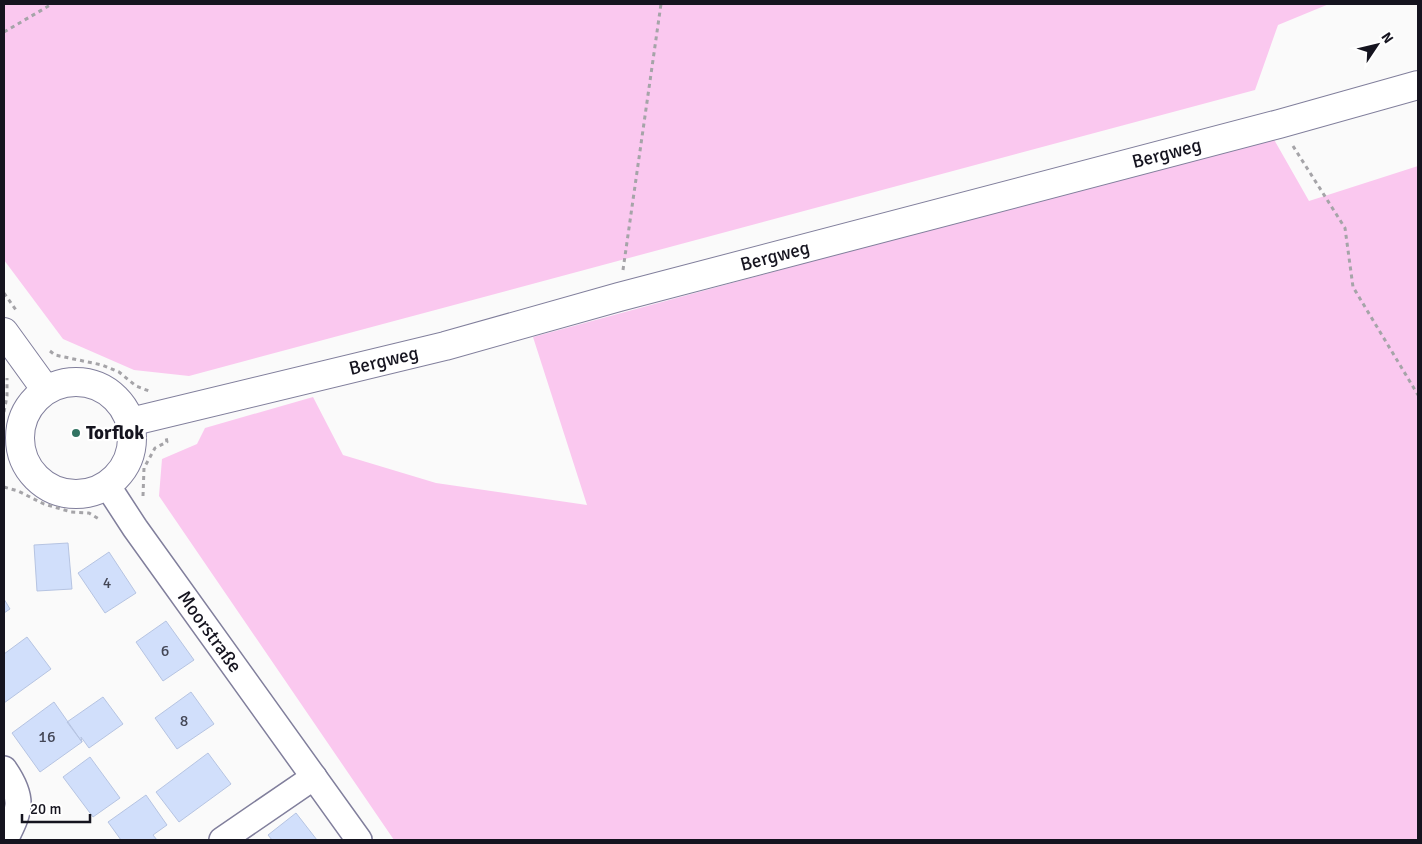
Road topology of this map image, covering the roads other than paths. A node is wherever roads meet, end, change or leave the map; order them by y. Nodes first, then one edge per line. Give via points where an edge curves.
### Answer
1 (1418, 84) edge
2 (4, 332) edge
3 (46, 390) junction
4 (130, 422) junction
5 (13, 457) edge
6 (107, 485) junction
7 (4, 769) edge
8 (314, 777) junction
9 (5, 840) edge
10 (222, 840) edge
11 (359, 840) edge

1 - 4 main road, Bergweg via 445,346
2 - 3 main road
3 - 4 main road via 65,383 93,384 106,390 121,405
3 - 5 main road via 25,414
4 - 6 main road via 132,434 128,460
5 - 6 main road via 50,488 64,493 92,492
6 - 8 street, Moorstraße
7 - 9 street via 19,801 16,819
8 - 10 street
8 - 11 street, Moorstraße

